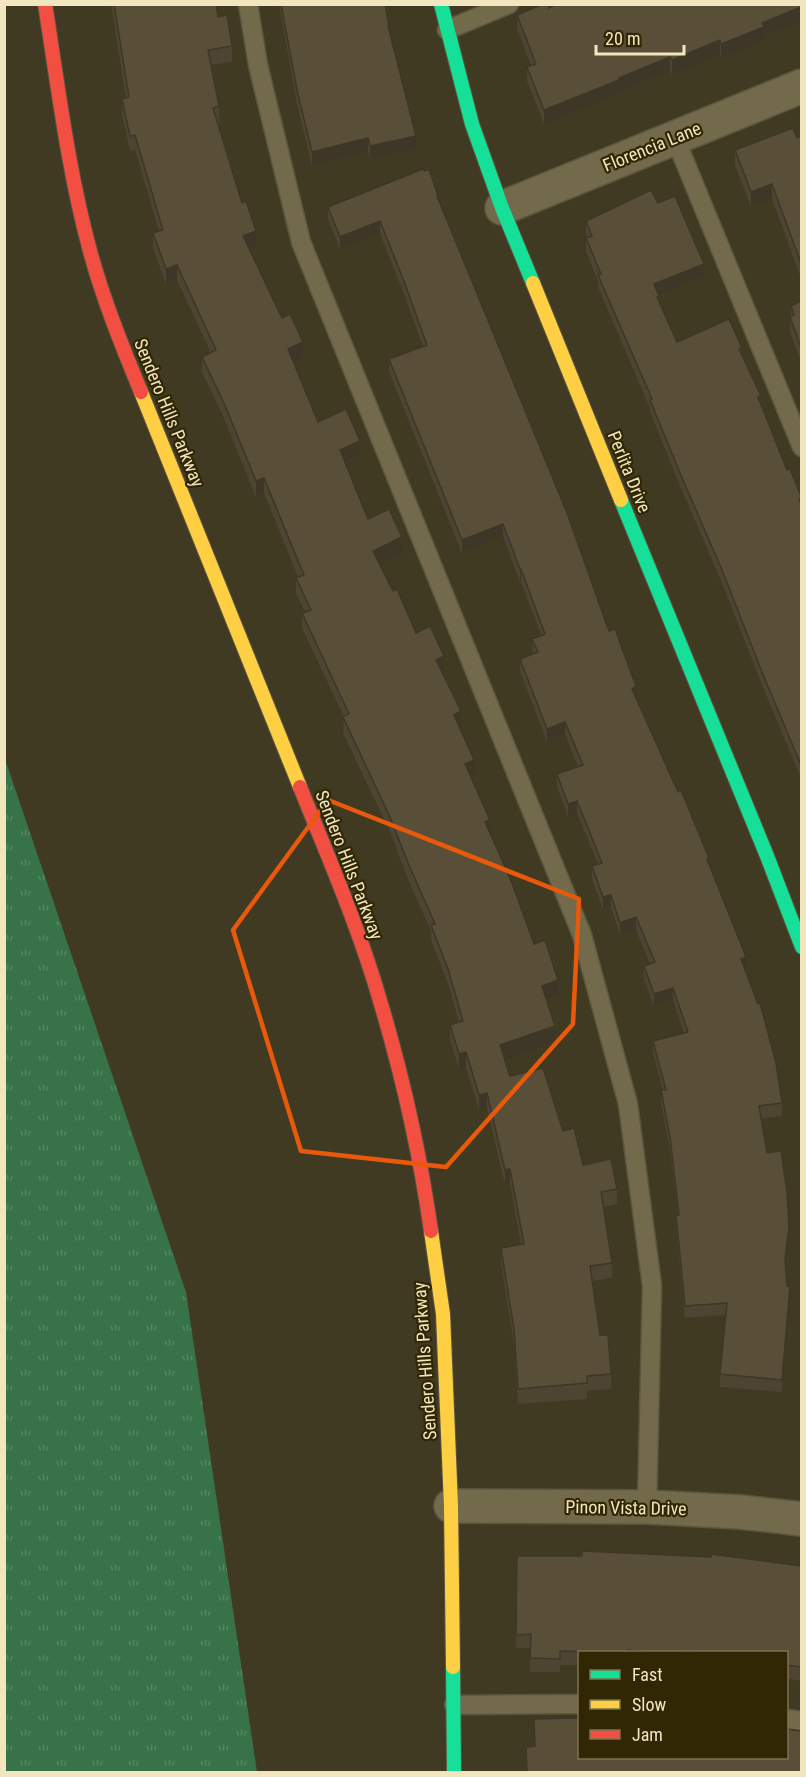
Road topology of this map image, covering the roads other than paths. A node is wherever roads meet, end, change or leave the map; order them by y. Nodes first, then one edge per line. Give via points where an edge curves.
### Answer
1 (45, 4) edge
2 (248, 4) edge
3 (441, 4) edge
4 (509, 4) edge
5 (447, 30) junction
6 (801, 86) edge
7 (675, 138) junction
8 (502, 208) junction
9 (801, 447) edge
10 (801, 947) edge
11 (451, 1506) junction
12 (647, 1507) junction
13 (801, 1519) edge
14 (578, 1704) edge
15 (454, 1705) junction
16 (454, 1773) edge

1 - 11 street, Sendero Hills Parkway via 71,164 90,251 111,314 346,901 384,1014 408,1106 443,1314
2 - 12 lane via 258,65 301,242 582,935 628,1104 652,1286
3 - 5 street, Perlita Drive
4 - 5 lane
5 - 8 street, Perlita Drive via 472,124
6 - 7 street, Florencia Lane
7 - 8 street, Florencia Lane
7 - 9 lane
8 - 10 street, Perlita Drive
11 - 12 street, Pinon Vista Drive
11 - 15 street, Sendero Hills Parkway
12 - 13 street, Pinon Vista Drive
14 - 15 lane
15 - 16 street, Sendero Hills Parkway

